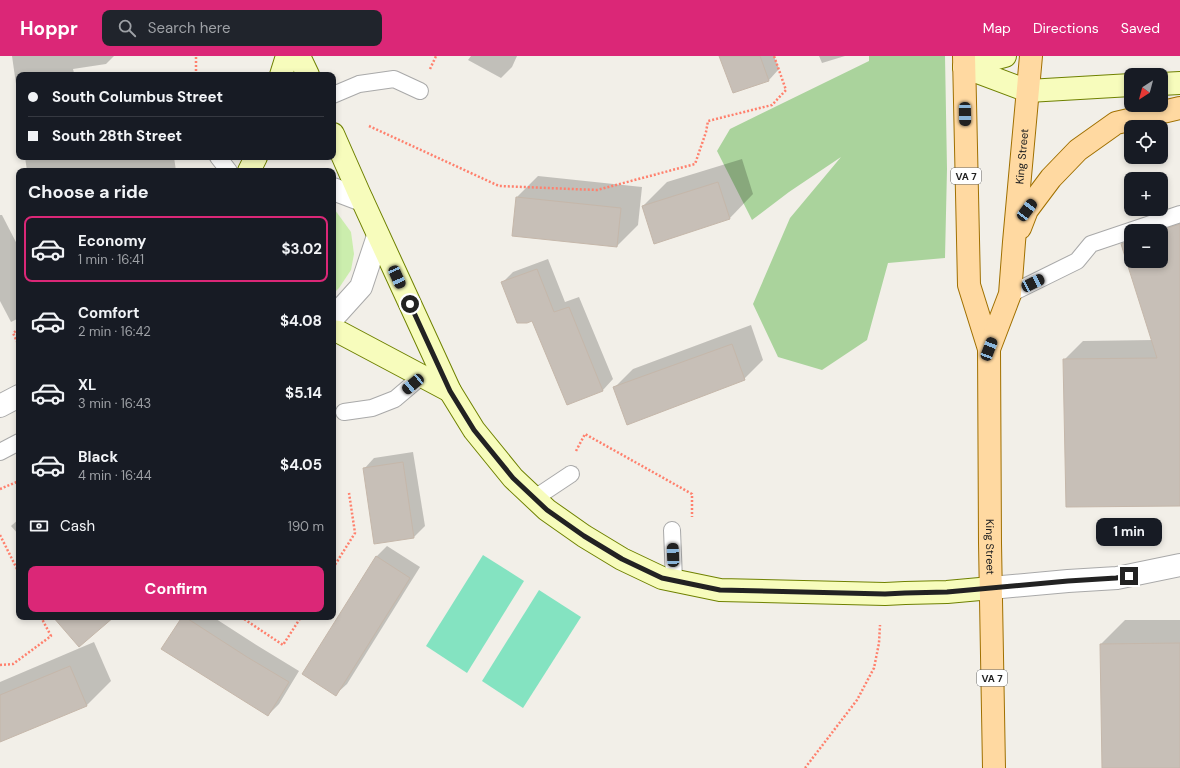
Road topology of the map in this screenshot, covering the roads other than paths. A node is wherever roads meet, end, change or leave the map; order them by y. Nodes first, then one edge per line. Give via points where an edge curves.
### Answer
1 (287, 56) edge
2 (299, 56) edge
3 (1005, 56) edge
4 (1031, 56) edge
5 (964, 62) edge
6 (282, 72) edge
7 (307, 72) edge
8 (1180, 82) edge
9 (1168, 83) edge
10 (1124, 85) edge
11 (420, 91) dead end
12 (1028, 91) junction
13 (336, 94) edge
14 (1180, 108) edge
15 (336, 141) edge
16 (220, 160) edge
17 (227, 168) edge
18 (336, 190) edge
19 (362, 200) junction
20 (1180, 214) edge
21 (378, 236) junction
22 (1014, 242) junction
23 (1010, 294) junction
24 (336, 315) edge
25 (336, 332) edge
26 (989, 349) junction
27 (422, 376) junction
28 (450, 391) junction
29 (16, 398) edge
30 (0, 406) edge
31 (344, 412) dead end
32 (16, 444) edge
33 (0, 452) edge
34 (572, 474) dead end
35 (534, 498) junction
36 (672, 530) dead end
37 (1180, 565) edge
38 (674, 580) junction
39 (990, 588) junction
40 (994, 768) edge

1 - 6 street
2 - 7 street
3 - 5 street
4 - 12 main road, King Street / VA 7
5 - 12 street
5 - 26 main road, King Street / VA 7 via 969,285
8 - 9 street
10 - 12 street
11 - 13 lane via 394,79 358,84
12 - 22 main road, King Street / VA 7
14 - 22 main road via 1116,123 1078,150 1051,178 1027,210
15 - 19 street
16 - 17 lane
18 - 19 street
19 - 21 street
20 - 23 lane via 1091,244 1077,261
21 - 24 street via 361,287
21 - 28 street
22 - 23 main road, King Street / VA 7
23 - 26 main road, King Street / VA 7
25 - 27 street
26 - 39 main road, King Street / VA 7
27 - 28 street
27 - 31 lane via 395,399 372,408
28 - 35 street via 474,430 513,478
29 - 30 street
32 - 33 lane
34 - 35 lane
35 - 38 street via 584,536 622,559 662,578
36 - 38 lane
37 - 39 street via 1116,578
38 - 39 street via 720,590 772,592 885,594
39 - 40 main road, King Street / VA 7

